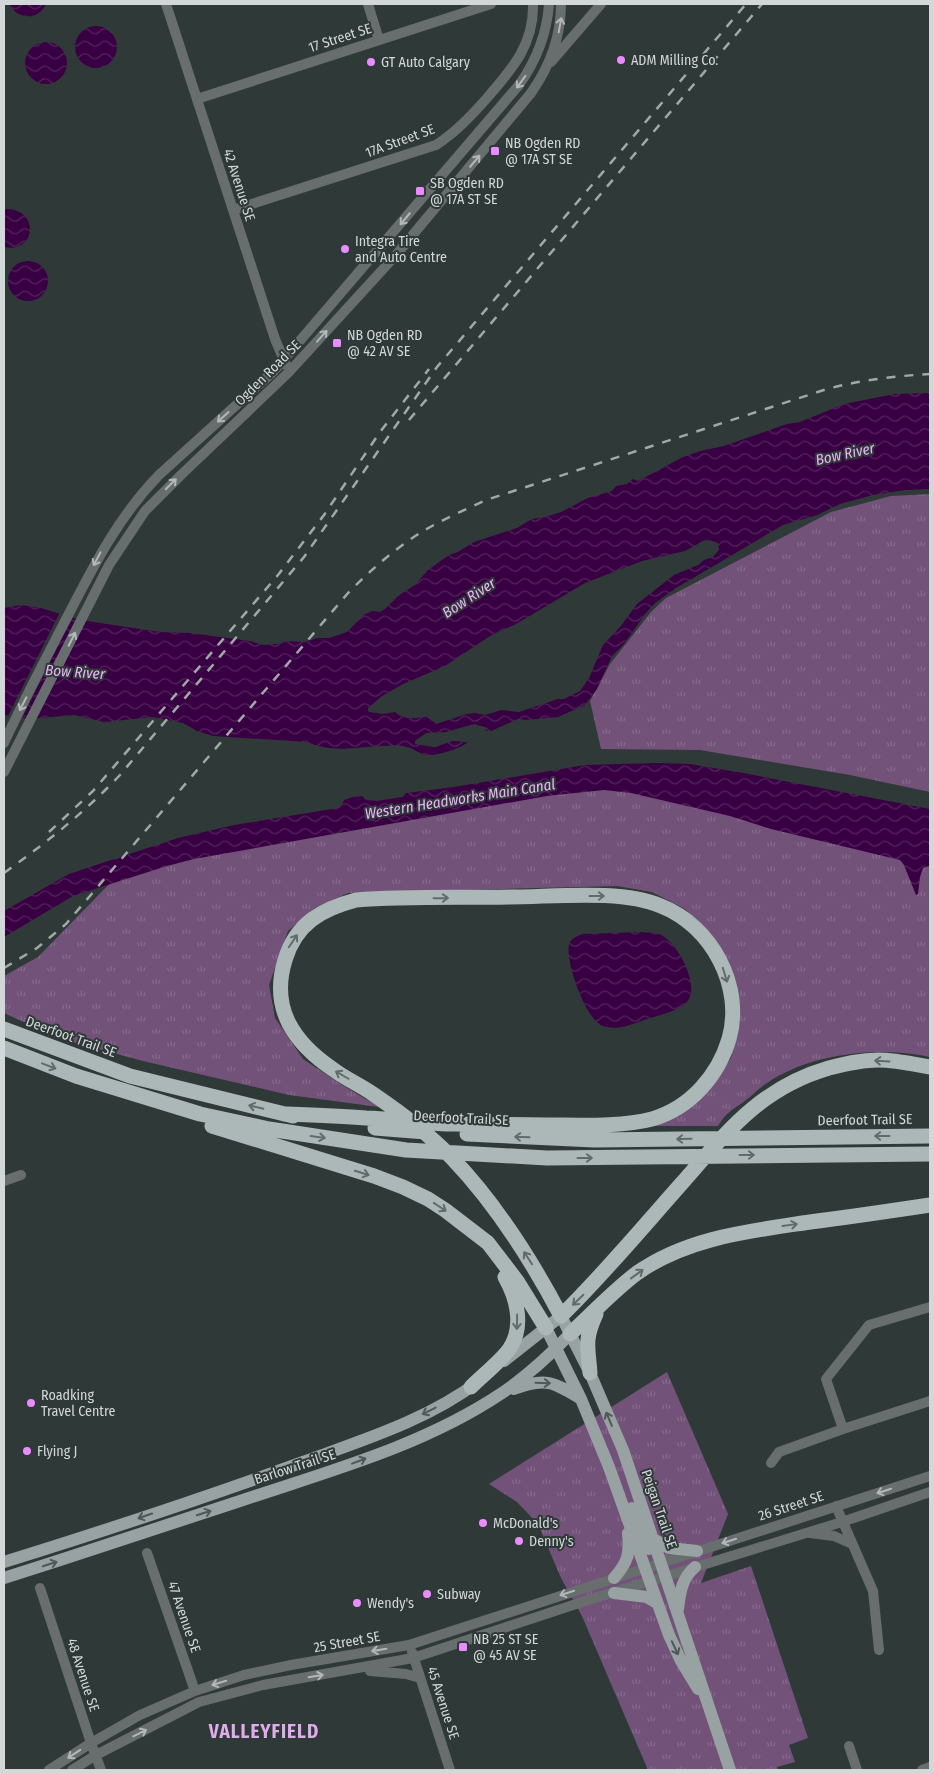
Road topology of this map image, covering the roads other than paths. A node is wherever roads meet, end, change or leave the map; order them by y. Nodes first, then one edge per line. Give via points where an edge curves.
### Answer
1 (166, 4) edge
2 (368, 4) edge
3 (491, 4) edge
4 (533, 4) edge
5 (549, 4) edge
6 (561, 4) edge
7 (601, 4) edge
8 (380, 40) junction
9 (549, 64) junction
10 (197, 99) junction
11 (233, 210) junction
12 (284, 360) junction
13 (290, 372) junction
14 (4, 743) edge
15 (4, 772) edge
16 (4, 1029) edge
17 (4, 1048) edge
18 (930, 1068) edge
19 (151, 1100) junction
20 (284, 1114) junction
21 (930, 1136) edge
22 (930, 1154) edge
23 (21, 1175) dead end
24 (4, 1181) edge
25 (930, 1205) edge
26 (473, 1233) junction
27 (600, 1306) junction
28 (930, 1307) edge
29 (561, 1316) junction
30 (546, 1328) junction
31 (570, 1334) junction
32 (557, 1348) junction
33 (590, 1373) junction
34 (471, 1387) junction
35 (502, 1393) junction
36 (582, 1399) junction
37 (930, 1401) edge
38 (843, 1429) junction
39 (771, 1463) dead end
40 (609, 1466) junction
41 (930, 1476) edge
42 (930, 1492) edge
43 (836, 1506) junction
44 (627, 1518) junction
45 (842, 1522) junction
46 (806, 1533) junction
47 (653, 1538) junction
48 (852, 1544) junction
49 (696, 1551) junction
50 (147, 1553) dead end
51 (4, 1562) edge
52 (696, 1566) junction
53 (655, 1571) junction
54 (4, 1578) edge
55 (614, 1578) junction
56 (40, 1588) dead end
57 (614, 1592) junction
58 (656, 1603) junction
59 (677, 1612) junction
60 (409, 1645) junction
61 (879, 1650) dead end
62 (413, 1658) junction
63 (360, 1669) junction
64 (269, 1670) junction
65 (420, 1678) junction
66 (272, 1683) junction
67 (194, 1691) junction
68 (713, 1718) junction
69 (91, 1743) junction
70 (849, 1746) dead end
71 (96, 1755) junction
72 (930, 1767) edge
73 (49, 1770) edge
74 (72, 1770) edge
75 (101, 1770) edge
76 (450, 1770) edge
77 (730, 1770) edge
78 (857, 1770) edge
79 (922, 1770) edge

1 - 10 street, 42 Avenue SE
2 - 8 street
3 - 8 street, 17 Street SE
4 - 11 street, 17A Street SE via 525,46 515,65 467,120 436,145
5 -> 12 street, Ogden Road SE via 546,28 538,51 520,85
9 -> 6 street, Ogden Road SE via 558,36
7 - 9 street
8 - 10 street, 17 Street SE
13 -> 9 street, Ogden Road SE via 396,255 531,93
10 - 11 street, 42 Avenue SE
11 - 12 street, 42 Avenue SE
12 - 13 street, 42 Avenue SE
12 -> 14 street, Ogden Road SE via 160,474 122,518 98,556
15 -> 13 street, Ogden Road SE via 109,564 138,520 181,474
20 -> 16 highway, Deerfoot Trail SE via 130,1076
17 -> 19 highway
18 -> 29 highway via 878,1060 841,1065 801,1078 751,1108
19 -> 22 highway via 269,1129 406,1150 547,1158
19 -> 26 highway via 187,1118 402,1187 444,1209
21 -> 20 highway, Deerfoot Trail SE via 595,1140 409,1132
29 -> 20 highway via 503,1221 453,1159 434,1140 384,1101 316,1058 292,1032 280,1000 279,984 289,948 305,926 323,911 367,899 617,896 656,904 676,914 705,938 722,965 732,1015 731,1028 716,1071 694,1096 673,1110 652,1119 592,1124 455,1124 366,1118
23 - 24 street
27 -> 25 highway via 638,1273 702,1242 764,1229
26 - 30 highway via 501,1259
26 -> 34 highway via 510,1287 518,1319 517,1333 510,1349
27 - 31 highway
27 - 33 highway via 588,1331
28 - 38 street via 869,1325 826,1379
29 - 30 main road, Barlow Trail SE
29 - 31 main road, Peigan Trail SE
30 - 32 main road, Peigan Trail SE
30 - 34 main road, Barlow Trail SE
31 - 32 main road, Barlow Trail SE
31 - 33 main road, Peigan Trail SE
32 - 35 main road, Barlow Trail SE
32 - 36 main road, Peigan Trail SE
47 -> 33 main road, Peigan Trail SE via 623,1450
34 -> 51 main road, Barlow Trail SE via 385,1432
35 -> 36 main road via 529,1383 549,1382
54 -> 35 main road, Barlow Trail SE via 356,1462 448,1423
36 - 40 main road, Peigan Trail SE
37 - 38 street
38 - 39 street via 778,1452
40 - 44 main road, Peigan Trail SE
40 - 53 main road via 618,1477
41 -> 43 street, 26 Street SE
42 - 45 street
43 - 45 street
43 -> 49 street, 26 Street SE
44 - 53 main road, Peigan Trail SE
44 - 55 main road via 629,1552 627,1561
45 - 46 street
45 - 48 street
46 - 48 street via 834,1536
46 - 52 street
47 - 49 main road via 670,1548
47 - 53 main road, Peigan Trail SE
48 - 61 street via 873,1591
49 - 53 street, 26 Street SE
50 - 67 street, 47 Avenue SE
52 - 53 street
52 - 59 main road via 683,1581
53 - 55 street, 25 Street SE
53 - 57 street, 25 Street SE
53 - 58 main road, Peigan Trail SE
53 - 59 main road, Peigan Trail SE
55 -> 60 street, 25 Street SE
56 - 69 street, 48 Avenue SE
57 - 58 main road via 646,1597
57 - 62 street, 25 Street SE
58 -> 68 main road, Peigan Trail SE via 681,1661
59 - 68 main road, Peigan Trail SE
60 - 62 street, 45 Avenue SE
60 -> 64 street, 25 Street SE
62 - 63 street, 25 Street SE
62 - 65 street, 45 Avenue SE
63 - 65 street
66 -> 63 street, 25 Street SE
64 - 66 street
64 -> 67 street, 25 Street SE
65 - 76 street, 45 Avenue SE
71 -> 66 street, 25 Street SE via 199,1702
67 - 69 street, 25 Street SE via 140,1715
68 - 77 main road, Peigan Trail SE
69 - 71 street, 48 Avenue SE
69 -> 73 street, 25 Street SE
70 - 78 street
71 - 74 street, 25 Street SE
71 - 75 street, 48 Avenue SE
72 - 79 street

